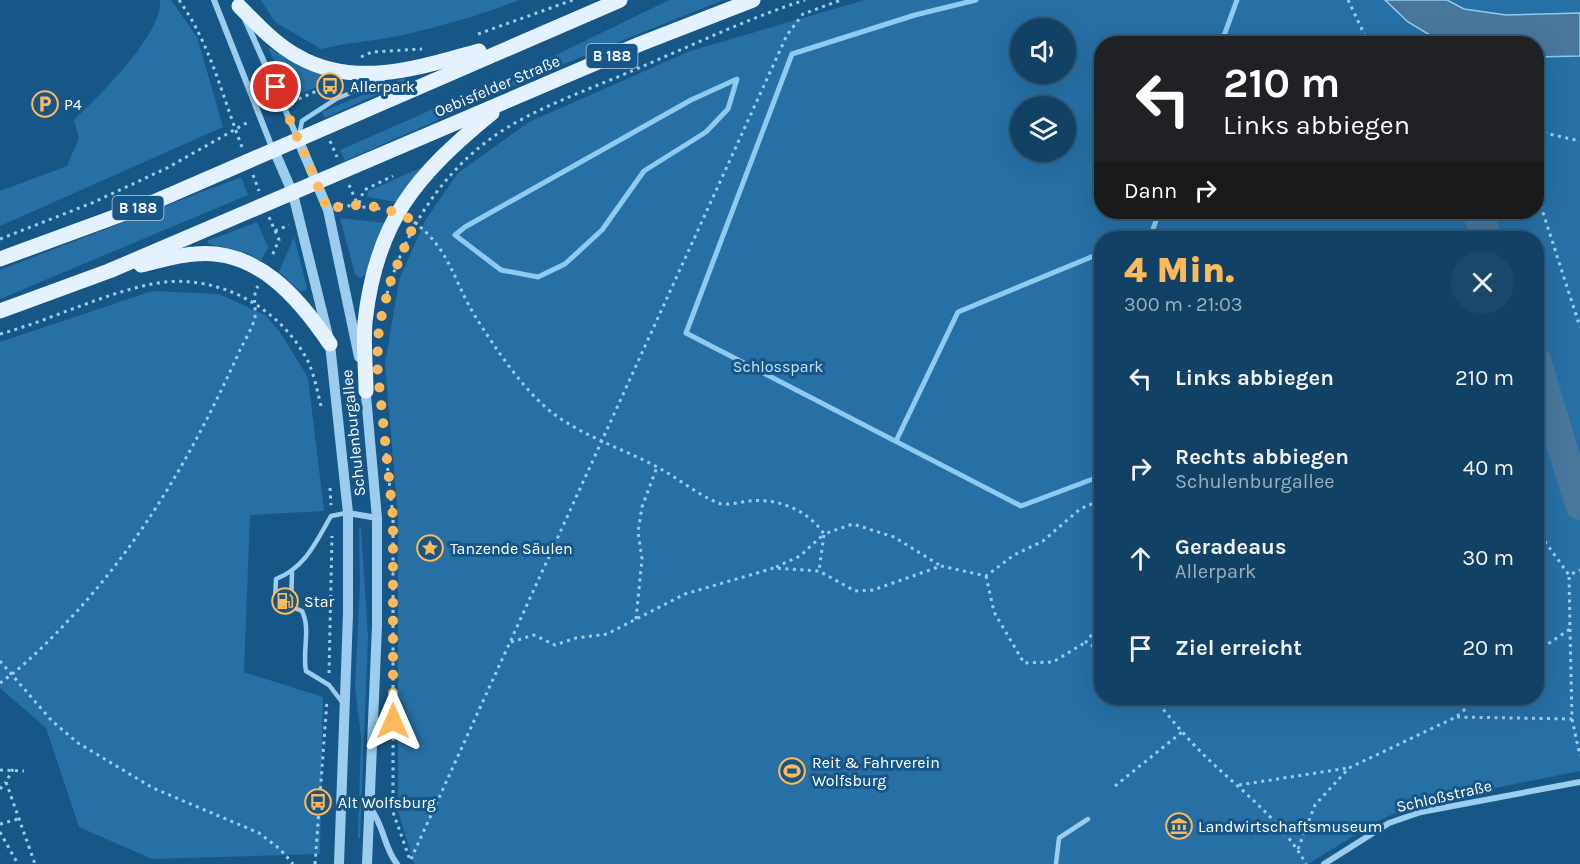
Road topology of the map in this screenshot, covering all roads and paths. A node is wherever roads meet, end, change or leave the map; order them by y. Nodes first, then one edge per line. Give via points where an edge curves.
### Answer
1 (179, 0) edge
2 (214, 0) edge
3 (573, 0) edge
4 (620, 0) edge
5 (753, 0) edge
6 (805, 0) edge
7 (841, 0) edge
8 (1348, 0) edge
9 (238, 3) edge
10 (476, 35) dead end
11 (533, 35) junction
12 (1365, 36) edge
13 (423, 49) dead end
14 (346, 72) junction
15 (401, 72) junction
16 (309, 94) junction
17 (506, 102) junction
18 (284, 106) junction
19 (317, 110) junction
20 (262, 115) junction
21 (325, 128) junction
22 (235, 129) junction
23 (1544, 132) edge
24 (298, 139) junction
25 (1580, 141) edge
26 (274, 150) junction
27 (344, 172) junction
28 (393, 176) dead end
29 (318, 183) junction
30 (293, 194) junction
31 (358, 205) junction
32 (328, 210) junction
33 (396, 212) junction
34 (1544, 216) edge
35 (299, 221) junction
36 (415, 222) junction
37 (275, 231) dead end
38 (0, 239) edge
39 (0, 259) edge
40 (108, 271) junction
41 (255, 303) junction
42 (385, 303) dead end
43 (0, 310) edge
44 (1580, 327) edge
45 (0, 334) edge
46 (330, 344) junction
47 (366, 392) junction
48 (324, 415) dead end
49 (602, 443) junction
50 (386, 446) dead end
51 (657, 467) junction
52 (330, 485) dead end
53 (1094, 503) edge
54 (348, 513) junction
55 (332, 516) junction
56 (377, 518) junction
57 (824, 534) junction
58 (1544, 540) edge
59 (941, 566) junction
60 (774, 568) junction
61 (1580, 570) edge
62 (819, 571) junction
63 (292, 573) junction
64 (1569, 575) junction
65 (986, 576) junction
66 (291, 605) junction
67 (636, 619) junction
68 (1570, 629) junction
69 (1094, 632) edge
70 (511, 642) junction
71 (1086, 642) junction
72 (1094, 647) edge
73 (1544, 647) edge
74 (0, 661) edge
75 (13, 674) junction
76 (0, 683) edge
77 (329, 685) junction
78 (344, 704) junction
79 (1160, 705) edge
80 (1470, 705) edge
81 (1456, 717) junction
82 (1572, 718) junction
83 (1182, 732) junction
84 (1580, 756) edge
85 (1349, 768) junction
86 (13, 769) junction
87 (0, 770) edge
88 (24, 771) dead end
89 (6, 782) junction
90 (1580, 782) edge
91 (1237, 785) junction
92 (1115, 786) dead end
93 (0, 789) edge
94 (370, 807) junction
95 (20, 818) junction
96 (1088, 819) dead end
97 (0, 824) edge
98 (0, 832) edge
99 (1298, 849) junction
100 (410, 862) edge
101 (18, 864) edge
102 (36, 864) edge
103 (292, 864) edge
104 (315, 864) edge
105 (339, 864) edge
106 (367, 864) edge
107 (397, 864) edge
108 (1056, 864) edge
109 (1306, 864) edge
110 (1324, 864) edge

1 - 22 path via 212,58
2 - 20 street
3 - 10 path
4 - 11 main road, Oebisfelder Straße / B 188
5 - 17 main road, Oebisfelder Straße / B 188
6 - 36 path via 677,52 505,130 467,158
7 - 49 path via 803,14 786,35
8 - 12 path
9 - 14 main road via 269,36 297,56
9 - 18 street
11 - 15 main road
11 - 21 main road, Oebisfelder Straße / B 188
13 - 14 path via 366,53
14 - 15 main road
14 - 16 path via 330,86
15 - 19 lane
16 - 18 path
16 - 19 path
17 - 27 main road, Oebisfelder Straße / B 188
17 - 33 main road via 424,173
18 - 24 street
19 - 24 lane via 302,121
20 - 22 path
20 - 26 street
21 - 24 main road, Oebisfelder Straße / B 188
21 - 27 path
22 - 38 path via 167,168
23 - 25 path
24 - 26 main road, B 188
24 - 29 street, Schulenburgallee
26 - 30 street, Schulenburgallee
26 - 39 main road, B 188 via 147,204
27 - 29 main road, B 188
27 - 31 path
28 - 31 path via 364,190
29 - 30 main road, B 188
29 - 32 street, Schulenburgallee
30 - 35 street, Schulenburgallee
30 - 40 main road, B 188
31 - 32 path
31 - 33 path
32 - 47 street, Schulenburgallee
33 - 36 path
33 - 47 main road via 378,256 369,293 365,324
34 - 44 path
35 - 37 path
35 - 46 street, Schulenburgallee
36 - 42 path
36 - 49 path via 439,244 474,315 523,383 556,416
40 - 43 main road, B 188
40 - 46 main road via 195,254 225,254 282,283
41 - 45 path via 235,292 174,281 113,294
41 - 48 path via 284,327 304,354
41 - 75 path via 255,318 228,378 151,519 100,588
46 - 54 street, Schulenburgallee
47 - 56 street, Schulenburgallee
49 - 51 path
49 - 70 path
50 - 100 path via 393,517 393,812
51 - 57 path via 720,504 754,500 793,507 817,523
51 - 67 path via 642,507 638,532 642,559
52 - 55 path
53 - 65 path
54 - 55 lane
54 - 56 street, Schulenburgallee
54 - 78 street, Schulenburgallee
55 - 63 lane via 307,559
55 - 77 path
56 - 94 street, Schulenburgallee
57 - 59 path via 853,524 894,537
57 - 60 path via 800,556
57 - 62 path
58 - 64 path
59 - 62 path via 873,590 855,591
59 - 65 path
60 - 62 path
60 - 67 path via 685,594
61 - 64 path
63 - 66 lane
63 - 66 lane via 276,579 275,600
64 - 68 path
65 - 71 path via 994,612 1024,663 1053,662
66 - 77 lane via 302,611 306,621 306,671
67 - 70 path via 607,634 555,645 534,635
68 - 73 path
68 - 82 path
69 - 71 path
70 - 100 path
71 - 72 path
74 - 75 path
75 - 76 path
75 - 103 path via 52,722 78,743 153,788 259,833
77 - 78 lane
77 - 104 path
78 - 105 street, Schulenburgallee
79 - 83 path
80 - 81 path
81 - 82 path
81 - 85 path
82 - 84 path
83 - 91 path
83 - 92 path
85 - 91 path
85 - 99 path via 1316,805
86 - 87 path
86 - 88 path
86 - 89 path
89 - 93 path
89 - 95 path
90 - 110 street, Schloßstraße via 1421,812 1389,823
91 - 99 path
94 - 106 street, Schulenburgallee
94 - 107 street via 380,821 390,856
95 - 97 path
95 - 102 path
96 - 108 lane via 1059,838
98 - 101 path
99 - 109 path

